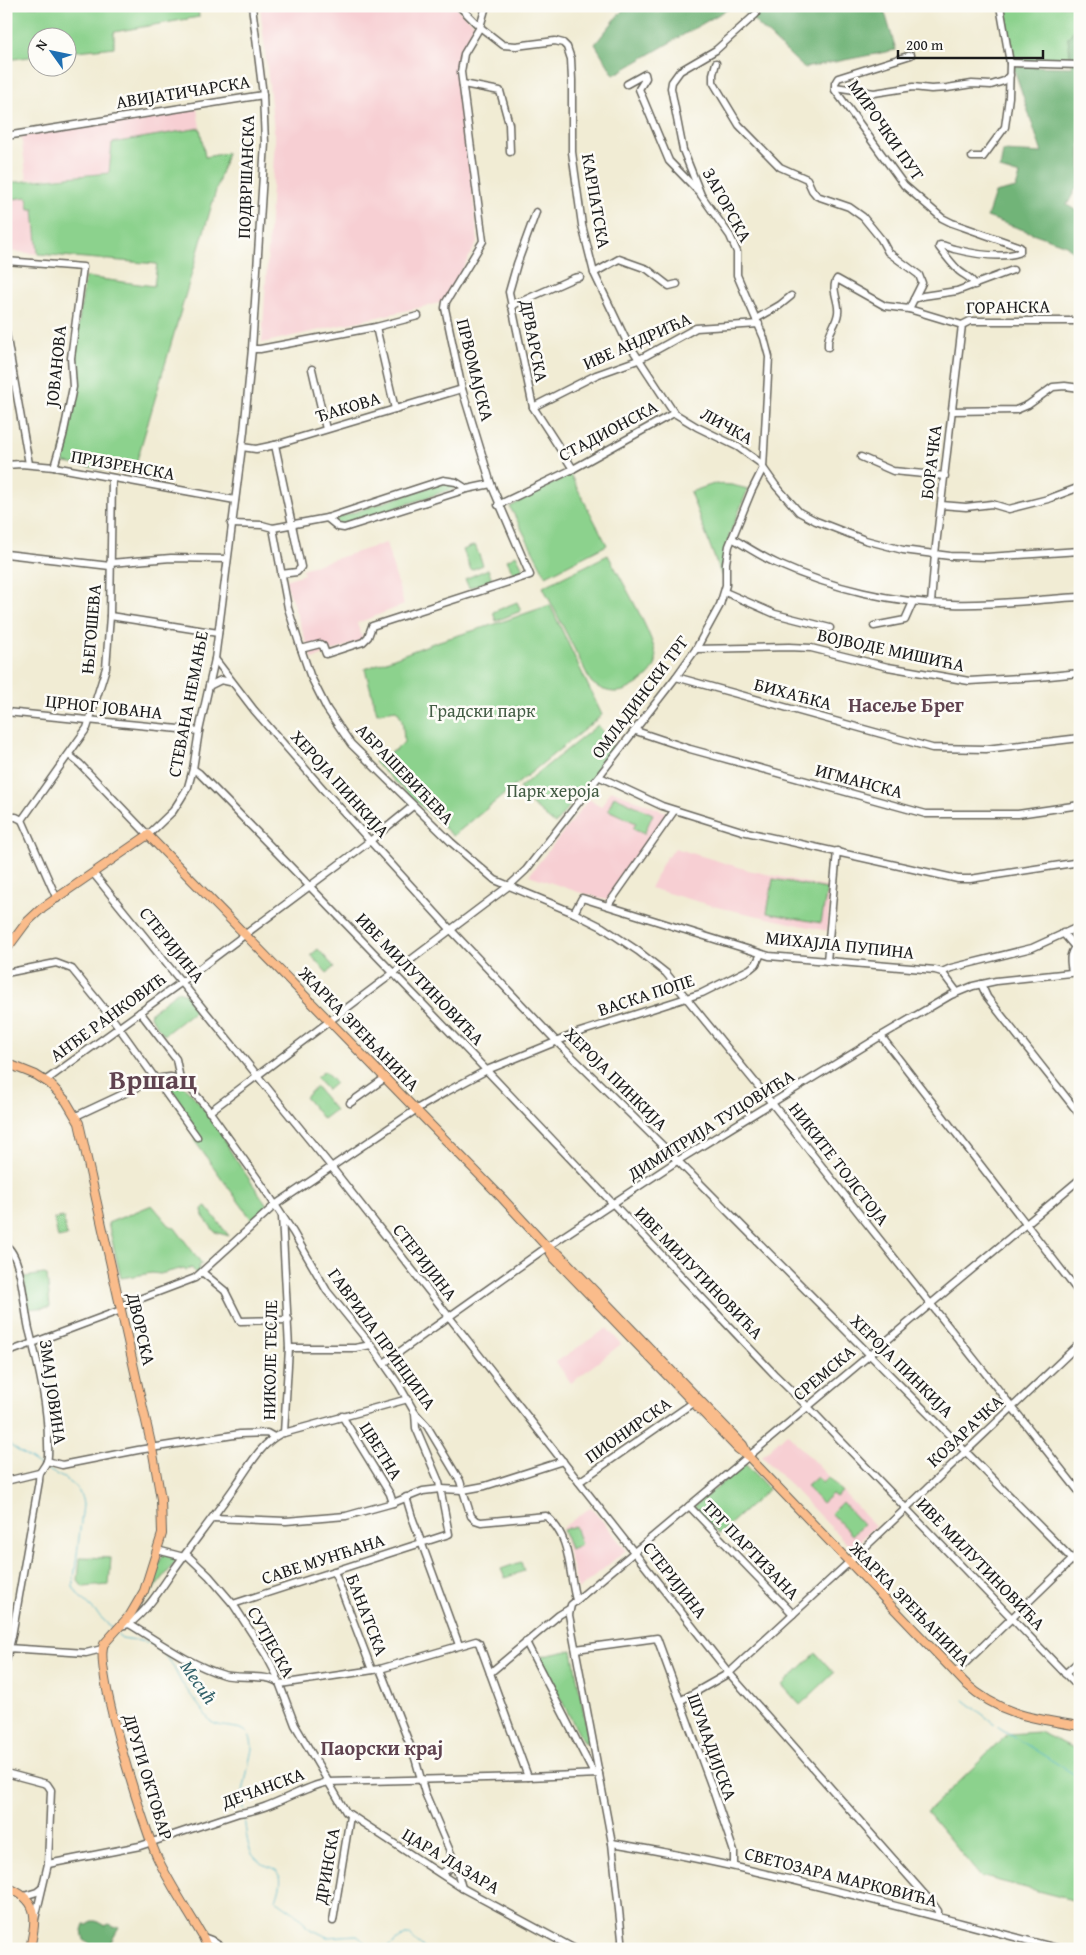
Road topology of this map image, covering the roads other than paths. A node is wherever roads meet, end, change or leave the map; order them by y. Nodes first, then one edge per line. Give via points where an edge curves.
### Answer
1 (252, 6) edge
2 (459, 6) edge
3 (486, 6) edge
4 (1000, 6) edge
5 (756, 14) dead end
6 (480, 27) junction
7 (911, 55) dead end
8 (716, 62) dead end
9 (1010, 63) junction
10 (1080, 65) edge
11 (1010, 75) junction
12 (463, 84) junction
13 (627, 84) dead end
14 (834, 87) junction
15 (263, 95) junction
16 (6, 136) edge
17 (510, 152) dead end
18 (972, 157) dead end
19 (701, 195) junction
20 (536, 212) dead end
21 (6, 261) edge
22 (1013, 270) dead end
23 (594, 273) junction
24 (580, 277) dead end
25 (677, 284) dead end
26 (975, 285) junction
27 (791, 296) dead end
28 (914, 300) junction
29 (512, 306) junction
30 (909, 309) junction
31 (418, 316) dead end
32 (1080, 320) edge
33 (757, 321) junction
34 (962, 325) junction
35 (376, 327) junction
36 (6, 333) edge
37 (828, 347) dead end
38 (252, 349) junction
39 (638, 360) junction
40 (312, 369) dead end
41 (1080, 388) edge
42 (462, 389) junction
43 (533, 407) junction
44 (395, 409) junction
45 (952, 411) junction
46 (674, 413) junction
47 (326, 429) junction
48 (275, 445) junction
49 (242, 447) junction
50 (256, 449) junction
51 (861, 457) dead end
52 (240, 462) junction
53 (29, 464) junction
54 (6, 465) edge
55 (54, 468) junction
56 (763, 468) junction
57 (573, 469) junction
58 (945, 476) junction
59 (112, 478) junction
60 (491, 484) junction
61 (1080, 487) edge
62 (467, 489) junction
63 (235, 500) junction
64 (498, 505) junction
65 (941, 506) junction
66 (327, 518) junction
67 (231, 524) junction
68 (292, 524) junction
69 (273, 528) junction
70 (732, 538) junction
71 (1080, 551) edge
72 (6, 554) edge
73 (935, 554) junction
74 (227, 559) junction
75 (110, 565) junction
76 (281, 574) junction
77 (725, 590) junction
78 (1080, 598) edge
79 (913, 602) junction
80 (931, 603) junction
81 (110, 616) junction
82 (874, 626) dead end
83 (830, 628) dead end
84 (218, 633) junction
85 (696, 648) junction
86 (301, 650) junction
87 (215, 659) junction
88 (1080, 673) edge
89 (676, 678) junction
90 (232, 682) junction
91 (210, 686) junction
92 (6, 712) edge
93 (90, 721) junction
94 (199, 731) junction
95 (636, 731) junction
96 (1080, 738) edge
97 (69, 755) junction
98 (194, 769) junction
99 (600, 777) junction
100 (1080, 805) edge
101 (413, 806) junction
102 (674, 811) junction
103 (6, 817) edge
104 (22, 820) junction
105 (148, 835) junction
106 (370, 841) junction
107 (837, 851) junction
108 (1080, 862) edge
109 (93, 873) junction
110 (308, 885) junction
111 (510, 885) junction
112 (57, 899) junction
113 (608, 905) junction
114 (574, 913) junction
115 (1080, 926) edge
116 (451, 930) junction
117 (245, 934) junction
118 (1066, 936) junction
119 (1077, 946) edge
120 (6, 950) edge
121 (761, 954) junction
122 (827, 961) junction
123 (6, 973) edge
124 (1077, 973) edge
125 (395, 974) junction
126 (943, 974) junction
127 (182, 982) junction
128 (980, 984) junction
129 (957, 992) junction
130 (686, 998) junction
131 (140, 1012) junction
132 (330, 1021) junction
133 (119, 1028) junction
134 (881, 1036) junction
135 (557, 1042) junction
136 (6, 1063) edge
137 (487, 1070) junction
138 (258, 1076) junction
139 (180, 1078) junction
140 (385, 1078) junction
141 (155, 1079) junction
142 (45, 1081) junction
143 (350, 1103) dead end
144 (772, 1104) junction
145 (416, 1110) junction
146 (209, 1112) junction
147 (1080, 1115) edge
148 (76, 1116) junction
149 (197, 1137) dead end
150 (678, 1161) junction
151 (332, 1168) junction
152 (1080, 1179) edge
153 (614, 1204) junction
154 (275, 1205) junction
155 (282, 1216) junction
156 (1026, 1224) junction
157 (6, 1246) edge
158 (547, 1247) junction
159 (202, 1272) junction
160 (1080, 1294) edge
161 (930, 1304) junction
162 (121, 1308) junction
163 (449, 1318) junction
164 (289, 1320) junction
165 (33, 1343) junction
166 (1080, 1343) edge
167 (371, 1345) junction
168 (289, 1348) junction
169 (6, 1353) edge
170 (869, 1355) junction
171 (384, 1363) junction
172 (408, 1399) junction
173 (694, 1402) junction
174 (807, 1407) junction
175 (1012, 1407) junction
176 (415, 1413) junction
177 (342, 1416) junction
178 (284, 1433) junction
179 (274, 1438) junction
180 (152, 1448) junction
181 (965, 1451) junction
182 (749, 1457) junction
183 (563, 1461) junction
184 (46, 1462) junction
185 (40, 1472) junction
186 (6, 1481) edge
187 (579, 1482) junction
188 (440, 1489) junction
189 (462, 1490) junction
190 (1080, 1493) edge
191 (406, 1497) junction
192 (393, 1503) junction
193 (689, 1506) junction
194 (905, 1508) junction
195 (213, 1518) junction
196 (422, 1542) junction
197 (157, 1550) junction
198 (634, 1552) junction
199 (1080, 1552) edge
200 (185, 1555) junction
201 (1072, 1559) junction
202 (849, 1562) junction
203 (1080, 1567) edge
204 (334, 1572) junction
205 (576, 1600) junction
206 (148, 1603) junction
207 (137, 1604) junction
208 (233, 1604) junction
209 (569, 1609) junction
210 (793, 1614) junction
211 (1011, 1618) junction
212 (129, 1624) junction
213 (119, 1628) junction
214 (526, 1642) junction
215 (459, 1645) junction
216 (8, 1648) edge
217 (102, 1649) junction
218 (576, 1650) junction
219 (1080, 1660) edge
220 (6, 1661) edge
221 (380, 1669) junction
222 (372, 1670) junction
223 (276, 1672) junction
224 (729, 1673) junction
225 (955, 1673) junction
226 (490, 1674) junction
227 (1065, 1674) junction
228 (270, 1678) junction
229 (280, 1684) junction
230 (1080, 1689) edge
231 (680, 1701) junction
232 (1079, 1725) edge
233 (594, 1745) junction
234 (581, 1748) junction
235 (6, 1773) edge
236 (597, 1774) junction
237 (528, 1777) junction
238 (422, 1780) junction
239 (328, 1782) junction
240 (350, 1816) junction
241 (151, 1843) junction
242 (612, 1843) junction
243 (454, 1862) junction
244 (48, 1864) junction
245 (734, 1866) junction
246 (441, 1874) junction
247 (6, 1887) edge
248 (42, 1888) junction
249 (462, 1888) junction
250 (24, 1896) junction
251 (938, 1916) junction
252 (35, 1919) junction
253 (332, 1921) dead end
254 (203, 1937) junction
255 (1032, 1945) edge
256 (30, 1949) edge
257 (208, 1949) edge
258 (224, 1949) edge
259 (574, 1949) edge
260 (622, 1949) edge
261 (1061, 1949) edge

1 - 15 street, ПОДВРШАНСКА
2 - 6 street
3 - 6 street, ПРВОМАЈСКА
4 - 9 street
5 - 19 street, ЗАГОРСКА via 716,50 680,71 672,82 671,93 680,139
6 - 12 street, ПРВОМАЈСКА via 463,58
6 - 23 street, КАРПАТСКА via 506,46 550,41 566,45 570,53 572,152 582,225
7 - 14 street, МИРОЧКИ ПУТ via 838,78
8 - 28 street via 713,82 739,125 780,167 807,179 818,196 849,207 863,217 888,252 921,278
9 - 10 street
9 - 11 street
11 - 14 street via 1004,81 991,85 913,87 874,93
11 - 18 street via 1005,127 983,157
12 - 17 street via 500,91 509,124
12 - 42 street, ПРВОМАЈСКА via 483,240 445,305
13 - 19 street via 645,74 639,89 669,161
14 - 26 street, МИРОЧКИ ПУТ via 909,190 942,218 1021,249 1013,255 992,256 955,250 941,244 939,246 946,256
15 - 16 street, АВИЈАТИЧАРСКА
15 - 38 street, ПОДВРШАНСКА via 265,143
19 - 33 street, ЗАГОРСКА via 738,252 737,275
20 - 29 street, ДРВАРСКА via 509,287
21 - 55 street, ЈОВАНОВА via 83,267 71,358 73,387
22 - 26 street
23 - 25 street via 619,259 647,269 668,286
23 - 39 street, КАРПАТСКА
24 - 29 street
26 - 28 street
27 - 33 street, ИВЕ АНДРИЋА
28 - 30 street
29 - 43 street, ДРВАРСКА
30 - 34 street, ГОРАНСКА
30 - 37 street, ГОРАНСКА via 878,304 836,279 838,313 828,336
31 - 35 street
32 - 34 street, ГОРАНСКА via 970,321
33 - 39 street, ИВЕ АНДРИЋА via 696,328
33 - 56 street, ЗАГОРСКА via 769,357
34 - 45 street, БОРАЧКА
35 - 38 street
35 - 44 street
36 - 53 street
38 - 49 street, ПОДВРШАНСКА
39 - 43 street, ИВЕ АНДРИЋА via 596,375
39 - 46 street, СТАДИОНСКА
40 - 47 street
41 - 45 street via 1053,387 1016,410
42 - 44 street, ЂАКОВА
42 - 60 street, ПРВОМАЈСКА
43 - 57 street, ДРВАРСКА
44 - 47 street, ЂАКОВА
45 - 58 street, БОРАЧКА
46 - 56 street, ЛИЧКА via 738,447
46 - 57 street, СТАДИОНСКА
47 - 48 street, ЂАКОВА
48 - 50 street, ЂАКОВА
48 - 68 street
49 - 50 street, ЂАКОВА
49 - 52 street, ПОДВРШАНСКА
50 - 52 street via 244,454
51 - 58 street via 893,471
52 - 63 street, ПОДВРШАНСКА
53 - 54 street, ПРИЗРЕНСКА
53 - 55 street, ПРИЗРЕНСКА
55 - 59 street, ПРИЗРЕНСКА
56 - 70 street
56 - 73 street, ЛИЧКА via 794,508 816,521 882,546
57 - 64 street, СТАДИОНСКА
58 - 65 street, БОРАЧКА
59 - 63 street, ПРИЗРЕНСКА
59 - 75 street, ЊЕГОШЕВА
60 - 62 street
60 - 64 street, ПРВОМАЈСКА
61 - 65 street via 1009,509 992,504
62 - 66 street via 456,482 443,480
62 - 66 street via 344,528
63 - 67 street, СТЕВАНА НЕМАЊЕ
64 - 86 street, ПРВОМАЈСКА via 530,575 372,626 366,640 336,651 326,654 320,644
65 - 73 street, БОРАЧКА
66 - 68 street
67 - 69 street
67 - 74 street, СТЕВАНА НЕМАЊЕ
68 - 69 street
68 - 76 street via 301,567 297,572
69 - 76 street, АБРАШЕВИЋЕВА
70 - 77 street via 726,563
70 - 79 street via 779,564 810,576 861,592
71 - 73 street, ЛИЧКА via 988,557
72 - 75 street
73 - 80 street, БОРАЧКА
74 - 75 street via 171,558
74 - 84 street, СТЕВАНА НЕМАЊЕ
75 - 81 street, ЊЕГОШЕВА
76 - 86 street, АБРАШЕВИЋЕВА
77 - 83 street via 775,614
77 - 85 street, ОМЛАДИНСКИ ТРГ via 717,613
78 - 80 street
79 - 80 street
79 - 82 street via 905,620
81 - 84 street
81 - 93 street, ЊЕГОШЕВА via 106,668
84 - 87 street, СТЕВАНА НЕМАЊЕ
85 - 88 street, ВОЈВОДЕ МИШИЋА via 811,648 888,667 969,681
85 - 89 street, ОМЛАДИНСКИ ТРГ
86 - 101 street, АБРАШЕВИЋЕВА via 322,700 345,736
87 - 90 street, ХЕРОЈА ПИНКИЈА
87 - 91 street, СТЕВАНА НЕМАЊЕ
89 - 95 street, ОМЛАДИНСКИ ТРГ
89 - 96 street, БИХАЋКА via 932,748 986,749
90 - 91 street via 221,680
90 - 106 street, ХЕРОЈА ПИНКИЈА
91 - 94 street, СТЕВАНА НЕМАЊЕ
92 - 93 street, ЦРНОГ ЈОВАНА
93 - 94 street, ЦРНОГ ЈОВАНА
93 - 97 street, ЊЕГОШЕВА
94 - 98 street, СТЕВАНА НЕМАЊЕ
95 - 99 street, ОМЛАДИНСКИ ТРГ
95 - 100 street, ИГМАНСКА via 926,814 1018,814
97 - 104 street, ЊЕГОШЕВА
97 - 105 street
98 - 105 street, СТЕВАНА НЕМАЊЕ via 188,787 173,811
98 - 110 street, ИВЕ МИЛУТИНОВИЋА
99 - 102 street
99 - 111 street, ОМЛАДИНСКИ ТРГ via 526,870
101 - 106 street, АНЂЕ РАНКОВИЋ
101 - 111 street, АБРАШЕВИЋЕВА via 477,866 495,880
102 - 107 street via 742,831
102 - 113 street
103 - 104 street
104 - 112 street
105 - 109 main road, СТЕВАНА НЕМАЊЕ
105 - 117 main road, ЖАРКА ЗРЕЊАНИНА
106 - 110 street, АНЂЕ РАНКОВИЋ
106 - 116 street, ХЕРОЈА ПИНКИЈА
107 - 108 street via 965,880
107 - 122 street
109 - 112 main road, СТЕВАНА НЕМАЊЕ
109 - 127 street, СТЕРИЈИНА
110 - 117 street, АНЂЕ РАНКОВИЋ
110 - 125 street, ИВЕ МИЛУТИНОВИЋА
111 - 114 street, НИКИТЕ ТОЛСТОЈА
111 - 116 street, ОМЛАДИНСКИ ТРГ
112 - 120 main road, СТЕВАНА НЕМАЊЕ via 26,924
113 - 114 street, МИХАЈЛА ПУПИНА via 582,898
113 - 121 street, МИХАЈЛА ПУПИНА
114 - 130 street, НИКИТЕ ТОЛСТОЈА via 652,960
115 - 118 street, МИХАЈЛА ПУПИНА
116 - 125 street, ОМЛАДИНСКИ ТРГ
116 - 135 street, ХЕРОЈА ПИНКИЈА
117 - 127 street, АНЂЕ РАНКОВИЋ
117 - 132 main road, ЖАРКА ЗРЕЊАНИНА
118 - 119 street
118 - 126 street, МИХАЈЛА ПУПИНА via 951,968
119 - 124 street via 1070,955
121 - 122 street, МИХАЈЛА ПУПИНА
121 - 130 street, ВАСКА ПОПЕ via 750,969
122 - 126 street, МИХАЈЛА ПУПИНА via 935,970
123 - 133 street via 56,963 65,965 81,978
124 - 128 street, ДИМИТРИЈА ТУЦОВИЋА
125 - 132 street, ОМЛАДИНСКИ ТРГ
125 - 137 street, ИВЕ МИЛУТИНОВИЋА
126 - 129 street
127 - 131 street, АНЂЕ РАНКОВИЋ
127 - 138 street, СТЕРИЈИНА
128 - 129 street, ДИМИТРИЈА ТУЦОВИЋА
128 - 147 street via 986,997
129 - 134 street, ДИМИТРИЈА ТУЦОВИЋА
130 - 135 street, ВАСКА ПОПЕ
130 - 144 street, НИКИТЕ ТОЛСТОЈА
131 - 133 street, АНЂЕ РАНКОВИЋ
131 - 139 street via 176,1059
132 - 138 street, ОМЛАДИНСКИ ТРГ
132 - 140 main road, ЖАРКА ЗРЕЊАНИНА
133 - 141 street
133 - 142 street, АНЂЕ РАНКОВИЋ
134 - 144 street, ДИМИТРИЈА ТУЦОВИЋА
134 - 156 street
135 - 137 street, ВАСКА ПОПЕ
135 - 150 street, ХЕРОЈА ПИНКИЈА
136 - 142 main road
137 - 145 street, ВАСКА ПОПЕ
137 - 153 street, ИВЕ МИЛУТИНОВИЋА
138 - 146 street, ОМЛАДИНСКИ ТРГ
138 - 151 street, СТЕРИЈИНА
139 - 141 street
139 - 146 street, ГАВРИЛА ПРИНЦИПА
140 - 143 street
140 - 145 main road, ЖАРКА ЗРЕЊАНИНА
141 - 148 street
141 - 149 street
142 - 148 main road via 59,1093
144 - 150 street, ДИМИТРИЈА ТУЦОВИЋА
144 - 161 street, НИКИТЕ ТОЛСТОЈА
145 - 151 street, ВАСКА ПОПЕ
145 - 158 main road, ЖАРКА ЗРЕЊАНИНА
146 - 154 street, ГАВРИЛА ПРИНЦИПА
148 - 162 main road, ДВОРСКА
150 - 153 street, ДИМИТРИЈА ТУЦОВИЋА
150 - 170 street, ХЕРОЈА ПИНКИЈА
151 - 154 street, ВАСКА ПОПЕ
151 - 163 street, СТЕРИЈИНА
152 - 156 street, СРЕМСКА
153 - 158 street, ДИМИТРИЈА ТУЦОВИЋА
153 - 174 street, ИВЕ МИЛУТИНОВИЋА
154 - 155 street, ГАВРИЛА ПРИНЦИПА
154 - 159 street, ВАСКА ПОПЕ
155 - 164 street, НИКОЛЕ ТЕСЛЕ
155 - 167 street, ГАВРИЛА ПРИНЦИПА via 326,1291
156 - 160 street
156 - 161 street, СРЕМСКА
157 - 165 street, ЗМАЈ ЈОВИНА via 11,1249 20,1274
158 - 163 street, ДИМИТРИЈА ТУЦОВИЋА
158 - 173 main road, ЖАРКА ЗРЕЊАНИНА
158 - 182 main road, ЖАРКА ЗРЕЊАНИНА via 559,1254 693,1392 743,1445
159 - 162 street, ВАСКА ПОПЕ via 186,1283
159 - 164 street via 225,1292 240,1321
161 - 170 street, СРЕМСКА
161 - 175 street, НИКИТЕ ТОЛСТОЈА
162 - 165 street, ВАСКА ПОПЕ
162 - 180 main road, ДВОРСКА
163 - 171 street, ДИМИТРИЈА ТУЦОВИЋА
163 - 183 street, СТЕРИЈИНА
164 - 168 street, НИКОЛЕ ТЕСЛЕ
165 - 169 street, ВАСКА ПОПЕ
165 - 184 street, ЗМАЈ ЈОВИНА via 48,1431
166 - 175 street, КОЗАРАЧКА
167 - 168 street
167 - 171 street, ГАВРИЛА ПРИНЦИПА
168 - 178 street, НИКОЛЕ ТЕСЛЕ
170 - 174 street, СРЕМСКА
170 - 181 street, ХЕРОЈА ПИНКИЈА
171 - 172 street, ГАВРИЛА ПРИНЦИПА
172 - 176 street, ГАВРИЛА ПРИНЦИПА
172 - 177 street
173 - 182 main road, ЖАРКА ЗРЕЊАНИНА
173 - 187 street, ПИОНИРСКА
174 - 182 street, СРЕМСКА
174 - 194 street, ИВЕ МИЛУТИНОВИЋА
175 - 181 street, КОЗАРАЧКА
175 - 190 street, НИКИТЕ ТОЛСТОЈА
176 - 188 street via 416,1428
176 - 189 street, ГАВРИЛА ПРИНЦИПА via 454,1470
177 - 178 street
177 - 192 street, ЦВЕТНА
178 - 179 street, НИКОЛЕ ТЕСЛЕ
179 - 180 street via 266,1433 248,1433
179 - 195 street, НИКОЛЕ ТЕСЛЕ via 258,1454
180 - 184 street via 62,1465
180 - 197 main road, ДВОРСКА via 162,1512
181 - 194 street, КОЗАРАЧКА
181 - 201 street, ХЕРОЈА ПИНКИЈА
182 - 193 street, СРЕМСКА
182 - 202 main road, ЖАРКА ЗРЕЊАНИНА
183 - 187 street, СТЕРИЈИНА
183 - 189 street via 485,1486
184 - 185 street, ЗМАЈ ЈОВИНА
185 - 186 street
185 - 216 street, ЗМАЈ ЈОВИНА
187 - 198 street, СТЕРИЈИНА
188 - 189 street
188 - 191 street
188 - 196 street, САВЕ МУНЋАНА via 449,1534
189 - 205 street, ГАВРИЛА ПРИНЦИПА via 475,1520 546,1516 553,1521 566,1547
191 - 192 street
191 - 196 street
192 - 195 street via 353,1515 325,1519 264,1521
193 - 198 street, СРЕМСКА
193 - 210 street, ТРГ ПАРТИЗАНА
194 - 202 street, КОЗАРАЧКА
194 - 211 street, ИВЕ МИЛУТИНОВИЋА
195 - 200 street, НИКОЛЕ ТЕСЛЕ
196 - 204 street, САВЕ МУНЋАНА
196 - 215 street
197 - 200 street
197 - 207 main road, ДВОРСКА
198 - 205 street, СРЕМСКА
198 - 224 street, СТЕРИЈИНА
199 - 201 street
200 - 206 street, НИКОЛЕ ТЕСЛЕ
200 - 208 street, СУТЈЕСКА
201 - 203 street, ХЕРОЈА ПИНКИЈА
201 - 211 street
202 - 210 street, КОЗАРАЧКА
202 - 225 main road, ЖАРКА ЗРЕЊАНИНА
204 - 208 street, САВЕ МУНЋАНА
204 - 222 street, БАНАТСКА
205 - 209 street, СРЕМСКА
206 - 207 street
206 - 212 street, НИКОЛЕ ТЕСЛЕ
207 - 213 main road, ДВОРСКА
208 - 223 street, СУТЈЕСКА
209 - 214 street, СРЕМСКА
209 - 218 street
210 - 224 street, КОЗАРАЧКА
211 - 225 street
211 - 227 street, ИВЕ МИЛУТИНОВИЋА
212 - 213 street
212 - 228 street via 187,1659 216,1672
213 - 217 main road, ДВОРСКА
214 - 226 street, СРЕМСКА
214 - 234 street
215 - 221 street
215 - 226 street via 478,1642
216 - 217 street via 86,1652
216 - 220 street, ЗМАЈ ЈОВИНА
217 - 241 main road, ДРУГИ ОКТОБАР via 108,1693
218 - 231 street, ШУМАДИЈСКА via 656,1638
218 - 233 street
219 - 227 street
221 - 222 street
221 - 238 street, БАНАТСКА
222 - 229 street
223 - 228 street
223 - 229 street, СУТЈЕСКА
224 - 231 street
224 - 251 street, СТЕРИЈИНА via 933,1904
225 - 232 main road, ЖАРКА ЗРЕЊАНИНА via 980,1696 1004,1710 1025,1717
226 - 237 street
227 - 230 street, ИВЕ МИЛУТИНОВИЋА
228 - 229 street
229 - 239 street, СУТЈЕСКА via 295,1725
231 - 245 street, ШУМАДИЈСКА via 734,1852
233 - 234 street
233 - 236 street
234 - 236 street
235 - 244 street via 47,1784 51,1790
236 - 237 street, ДЕЧАНСКА
236 - 242 street
237 - 238 street, ДЕЧАНСКА
238 - 239 street, ДЕЧАНСКА
238 - 243 street, БАНАТСКА
239 - 240 street, ЦАРА ЛАЗАРА via 341,1807
239 - 241 street, ДЕЧАНСКА
240 - 246 street, ЦАРА ЛАЗАРА
240 - 253 street, ДРИНСКА
241 - 244 street, ДЕЧАНСКА
241 - 254 main road, ДРУГИ ОКТОБАР via 163,1870
242 - 245 street, СВЕТОЗАРА МАРКОВИЋА
242 - 260 street
243 - 246 street
243 - 249 street, БАНАТСКА
244 - 248 street
245 - 251 street, СВЕТОЗАРА МАРКОВИЋА
246 - 249 street, ЦАРА ЛАЗАРА
247 - 250 main road
248 - 250 street
248 - 252 street
249 - 259 street, ЦАРА ЛАЗАРА
250 - 252 main road via 32,1905
251 - 255 street, СВЕТОЗАРА МАРКОВИЋА
252 - 256 main road
254 - 257 main road, ДРУГИ ОКТОБАР
254 - 258 street
255 - 261 street, СВЕТОЗАРА МАРКОВИЋА

